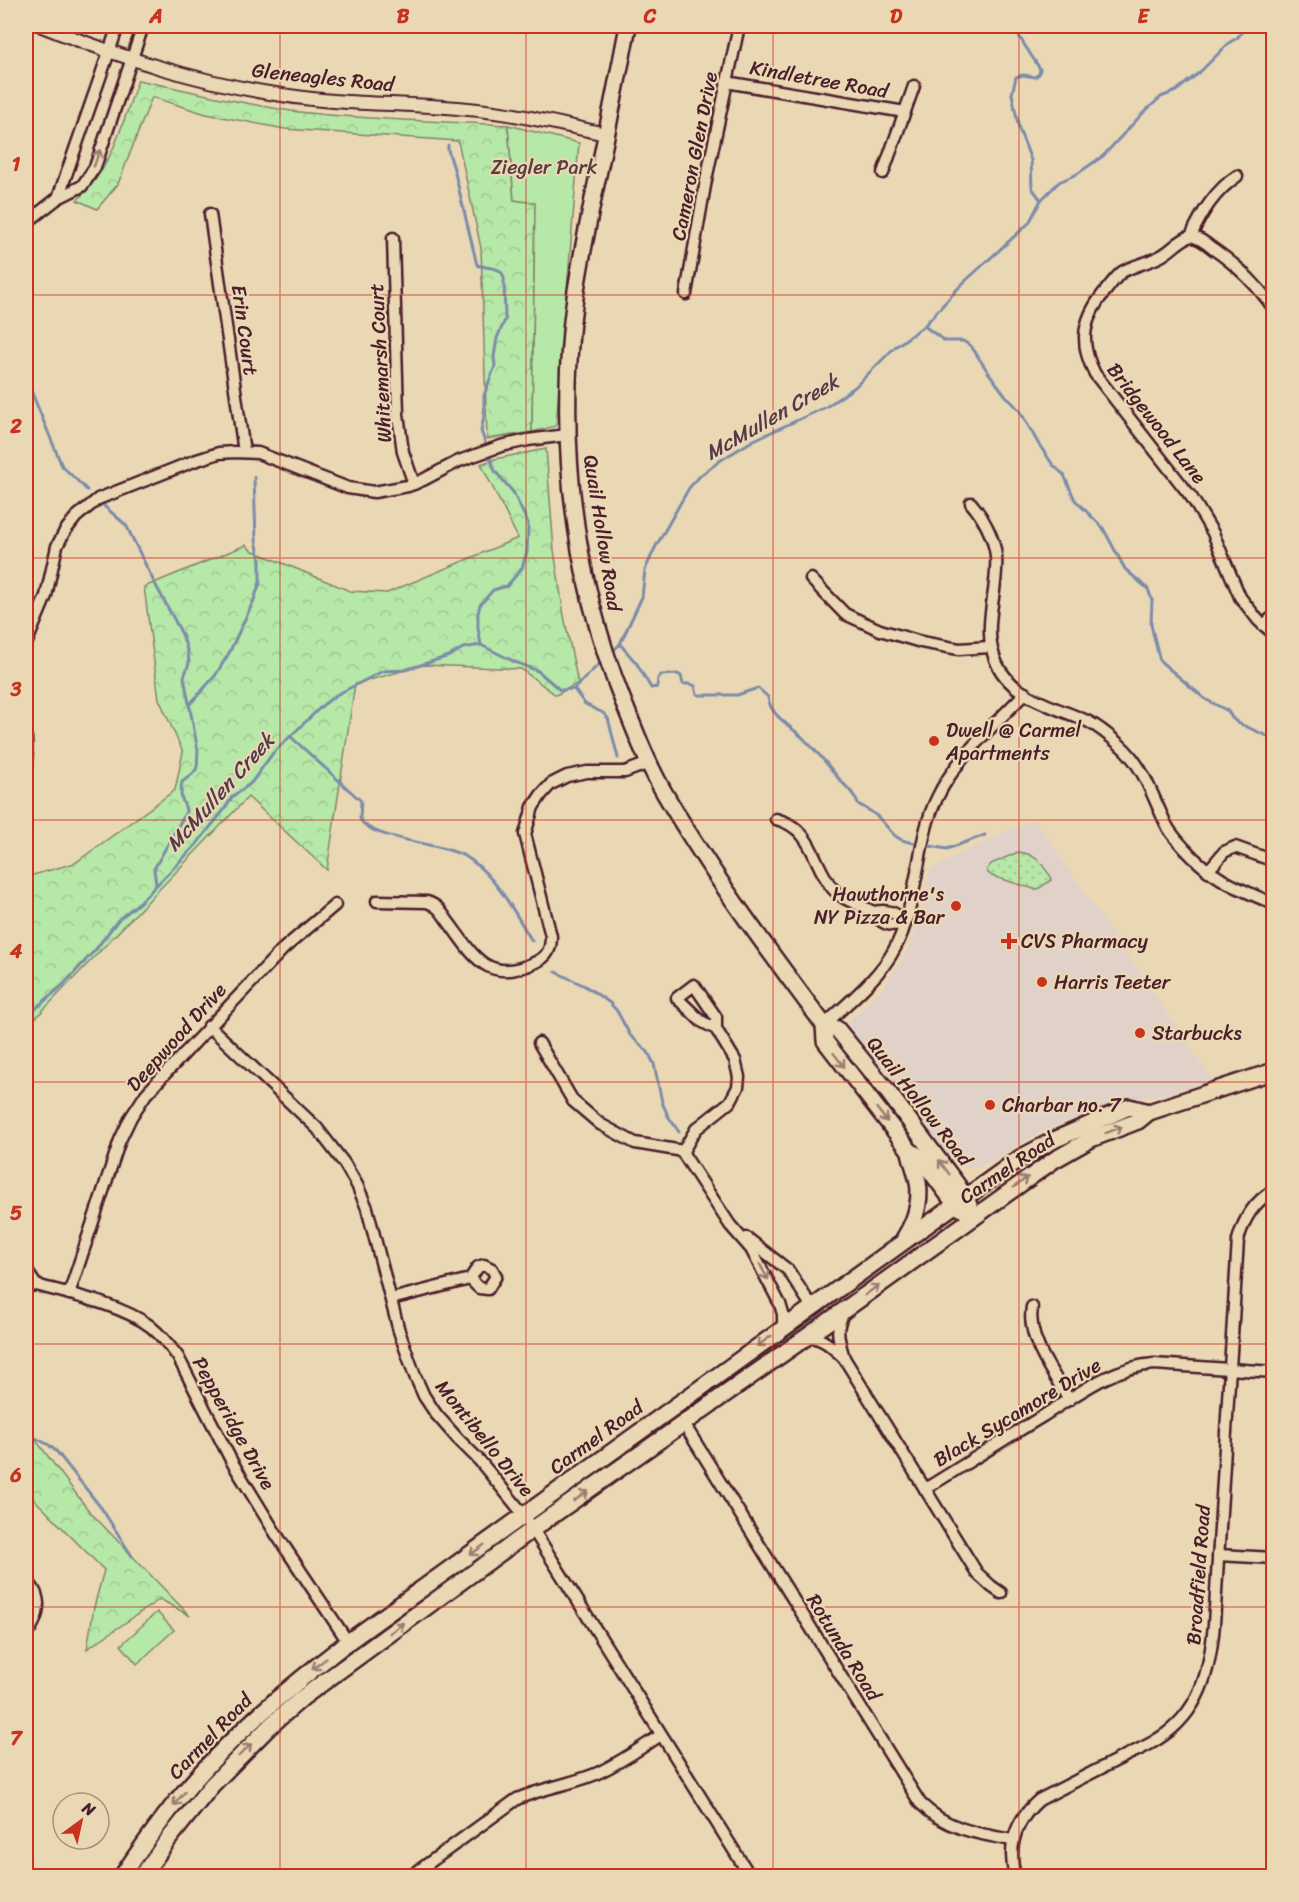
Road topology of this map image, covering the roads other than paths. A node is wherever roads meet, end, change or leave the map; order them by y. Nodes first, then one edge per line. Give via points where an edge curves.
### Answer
1 (42, 26) edge
2 (118, 26) edge
3 (143, 26) edge
4 (628, 26) edge
5 (739, 26) edge
6 (109, 51) junction
7 (131, 59) junction
8 (726, 82) junction
9 (914, 86) dead end
10 (905, 112) junction
11 (606, 134) junction
12 (883, 173) dead end
13 (1237, 176) dead end
14 (58, 198) junction
15 (210, 214) dead end
16 (26, 223) edge
17 (1191, 236) junction
18 (393, 238) dead end
19 (686, 294) dead end
20 (1274, 309) edge
21 (567, 435) junction
22 (244, 452) junction
23 (414, 484) junction
24 (971, 503) dead end
25 (811, 579) dead end
26 (1274, 616) edge
27 (1263, 625) junction
28 (1274, 634) edge
29 (26, 644) edge
30 (990, 647) junction
31 (1025, 693) junction
32 (26, 738) edge
33 (649, 763) junction
34 (27, 765) dead end
35 (776, 819) dead end
36 (1274, 861) edge
37 (1208, 871) junction
38 (377, 901) dead end
39 (1274, 904) edge
40 (336, 905) dead end
41 (905, 923) junction
42 (824, 1025) junction
43 (209, 1026) junction
44 (716, 1029) dead end
45 (539, 1043) dead end
46 (1274, 1071) edge
47 (1149, 1113) junction
48 (683, 1151) junction
49 (910, 1151) junction
50 (1274, 1190) edge
51 (961, 1200) junction
52 (974, 1216) junction
53 (730, 1225) junction
54 (901, 1243) junction
55 (26, 1270) edge
56 (470, 1279) dead end
57 (31, 1286) edge
58 (69, 1294) junction
59 (391, 1299) junction
60 (812, 1307) junction
61 (1032, 1307) dead end
62 (845, 1310) junction
63 (783, 1328) junction
64 (808, 1336) junction
65 (844, 1358) junction
66 (1230, 1369) junction
67 (1274, 1372) edge
68 (1069, 1400) junction
69 (684, 1424) junction
70 (925, 1489) junction
71 (524, 1515) junction
72 (533, 1529) junction
73 (1218, 1554) junction
74 (1274, 1558) edge
75 (26, 1580) edge
76 (1001, 1593) dead end
77 (26, 1635) edge
78 (348, 1642) junction
79 (661, 1735) junction
80 (1012, 1840) junction
81 (122, 1876) edge
82 (142, 1876) edge
83 (411, 1876) edge
84 (750, 1876) edge
85 (1015, 1876) edge

1 - 6 street, Gleneagles Road
2 - 6 street
3 - 7 street
4 - 11 main road, Quail Hollow Road
5 - 8 street, Cameron Glen Drive
6 - 7 street, Gleneagles Road
6 - 14 street
7 - 11 street, Gleneagles Road via 232,87 284,96 486,111
14 -> 7 street via 82,186 95,167
8 - 10 street, Kindletree Road
8 - 19 street, Cameron Glen Drive
9 - 10 street
10 - 12 street
11 - 21 main road, Quail Hollow Road via 575,301
13 - 17 street, Bridgewood Lane via 1217,193
14 - 16 street
15 - 22 street, Erin Court
17 - 20 street via 1237,266
17 - 27 street, Bridgewood Lane via 1165,254 1118,276 1089,315 1085,350 1095,374 1192,498 1214,533 1240,597
18 - 23 street, Whitemarsh Court via 400,438
21 - 23 street via 475,454
21 - 33 main road, Quail Hollow Road via 579,540 597,628
22 - 23 street via 275,458 363,491
22 - 29 street via 202,458 108,494 85,508 57,546 46,596
24 - 30 street via 994,545 996,557
25 - 30 street via 845,614 880,630 959,650
26 - 27 street
27 - 28 street, Bridgewood Lane
30 - 31 street via 1005,678
31 - 37 street via 1089,722 1136,760 1167,826
31 - 41 street via 963,758 937,797 923,838
32 - 34 street
33 - 38 street via 625,772 567,776 551,784 533,807 525,834 551,936 551,948 544,958 516,970 487,966 470,953 434,904
33 - 42 main road, Quail Hollow Road via 723,887
35 - 41 street via 802,833 842,898 874,912 881,921 893,926
36 - 37 street via 1235,847 1224,852
37 - 39 street
40 - 43 street, Deepwood Drive via 283,949
41 - 42 street via 895,950 870,982
42 -> 49 main road, Quail Hollow Road via 825,1041
51 -> 42 main road, Quail Hollow Road via 885,1089 837,1029
43 - 58 street, Deepwood Drive via 157,1081 131,1117
43 - 59 street, Montibello Drive via 317,1128 344,1163 367,1208
44 - 48 street via 735,1059 738,1088 730,1102 696,1129
45 - 48 street via 573,1101 600,1124 635,1143
46 - 47 main road, Carmel Road
47 - 51 main road, Carmel Road via 1129,1107 1092,1122 1020,1158
52 -> 47 main road, Carmel Road via 1054,1160
48 - 53 street
49 - 51 main road, Quail Hollow Road
49 - 54 main road via 919,1194 914,1219
50 - 66 street, Broadfield Road via 1254,1206 1238,1240
51 - 52 main road, Quail Hollow Road
51 - 54 main road, Carmel Road
62 -> 52 main road, Carmel Road
53 - 60 street via 788,1270
53 -> 63 street via 751,1249 780,1304
54 - 60 main road, Carmel Road
55 - 57 street, Pepperidge Drive
56 - 59 street
57 - 58 street, Pepperidge Drive
58 - 78 street, Pepperidge Drive via 134,1316 168,1343 231,1462
59 - 71 street, Montibello Drive via 424,1396
60 - 63 main road, Carmel Road
60 - 64 main road
61 - 68 street via 1035,1337
62 - 64 main road, Carmel Road
62 - 65 street via 838,1322
63 -> 71 main road, Carmel Road
64 - 65 street via 828,1342
64 - 69 main road, Carmel Road
65 - 70 street
66 - 67 street, Black Sycamore Drive
66 - 68 street, Black Sycamore Drive via 1140,1365 1114,1373
66 - 73 street, Broadfield Road
68 - 70 street, Black Sycamore Drive
72 -> 69 main road, Carmel Road
69 - 80 street, Rotunda Road via 920,1803 960,1829
70 - 76 street via 976,1573
71 - 72 street, Montibello Drive
71 -> 78 main road, Carmel Road
72 - 79 street, Montibello Drive
82 -> 72 main road, Carmel Road via 206,1792 269,1727 321,1683
73 - 74 street
73 - 80 street, Broadfield Road via 1211,1655 1195,1701 1161,1737 1039,1800 1022,1817
75 - 77 street via 36,1594 39,1608
78 -> 81 main road, Carmel Road via 274,1701 218,1755 170,1809
79 - 83 street via 595,1774 517,1799
79 - 84 street, Montibello Drive
80 - 85 street

